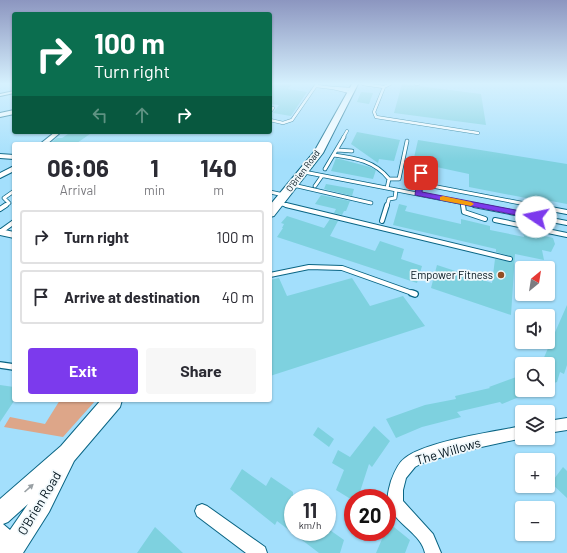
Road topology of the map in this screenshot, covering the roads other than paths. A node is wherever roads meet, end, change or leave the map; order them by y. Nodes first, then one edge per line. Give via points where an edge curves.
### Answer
1 (299, 110) edge
2 (341, 110) edge
3 (375, 110) edge
4 (12, 112) edge
5 (0, 115) edge
6 (272, 120) edge
7 (347, 131) dead end
8 (478, 133) dead end
9 (56, 134) edge
10 (407, 141) dead end
11 (46, 142) edge
12 (337, 150) junction
13 (352, 151) dead end
14 (334, 155) junction
15 (0, 156) edge
16 (12, 157) edge
17 (12, 169) edge
18 (325, 169) dead end
19 (304, 172) junction
20 (421, 173) dead end
21 (0, 176) edge
22 (322, 176) junction
23 (389, 179) junction
24 (293, 185) junction
25 (316, 186) dead end
26 (432, 186) dead end
27 (387, 188) junction
28 (396, 190) junction
29 (12, 192) edge
30 (272, 193) edge
31 (418, 194) junction
32 (489, 197) junction
33 (281, 199) junction
34 (371, 203) dead end
35 (463, 203) junction
36 (490, 208) junction
37 (0, 209) edge
38 (272, 210) edge
39 (567, 212) edge
40 (521, 214) junction
41 (484, 219) dead end
42 (494, 220) dead end
43 (382, 221) dead end
44 (567, 222) edge
45 (12, 223) edge
46 (523, 226) junction
47 (0, 232) edge
48 (12, 235) edge
49 (567, 235) edge
50 (510, 259) dead end
51 (272, 275) edge
52 (415, 294) dead end
53 (0, 365) edge
54 (12, 367) edge
55 (111, 402) edge
56 (567, 424) edge
57 (555, 426) edge
58 (515, 434) edge
59 (68, 453) junction
60 (202, 511) dead end
61 (0, 514) edge
62 (0, 536) edge
63 (8, 553) edge
64 (259, 553) edge
65 (433, 553) edge

1 - 6 lane via 292,120 283,123
2 - 19 main road, O'Brien Road via 318,153
3 - 8 lane via 376,116
4 - 5 street
7 - 12 lane
9 - 11 street
10 - 23 lane via 399,179
12 - 13 lane
12 - 14 lane
14 - 18 lane
14 - 23 lane via 374,165 385,172
15 - 16 street
17 - 21 street
19 - 22 lane
19 - 24 main road, O'Brien Road
20 - 31 lane
22 - 25 lane
22 - 27 lane
23 - 27 lane
24 - 33 main road, O'Brien Road
24 - 34 lane
26 - 32 lane
27 - 28 lane
28 - 31 lane
28 - 43 lane via 395,198 389,199
29 - 37 lane via 4,198 9,203
30 - 33 lane
31 - 35 lane
32 - 36 lane
32 - 39 lane
33 - 38 main road, O'Brien Road
33 - 50 lane
35 - 36 lane
35 - 41 lane via 464,212 469,216
36 - 40 lane
40 - 44 lane
40 - 46 lane
42 - 46 lane
45 - 47 lane
46 - 49 lane
47 - 48 street
51 - 52 lane via 309,267 342,268
53 - 54 lane
55 - 59 main road, O'Brien Road
56 - 57 street
58 - 65 street, The Willows via 436,452 411,461 400,473 396,504 406,519 432,544
61 -> 59 main road, O'Brien Road
59 - 63 main road, O'Brien Road via 41,504
60 - 64 street
62 - 63 main road

